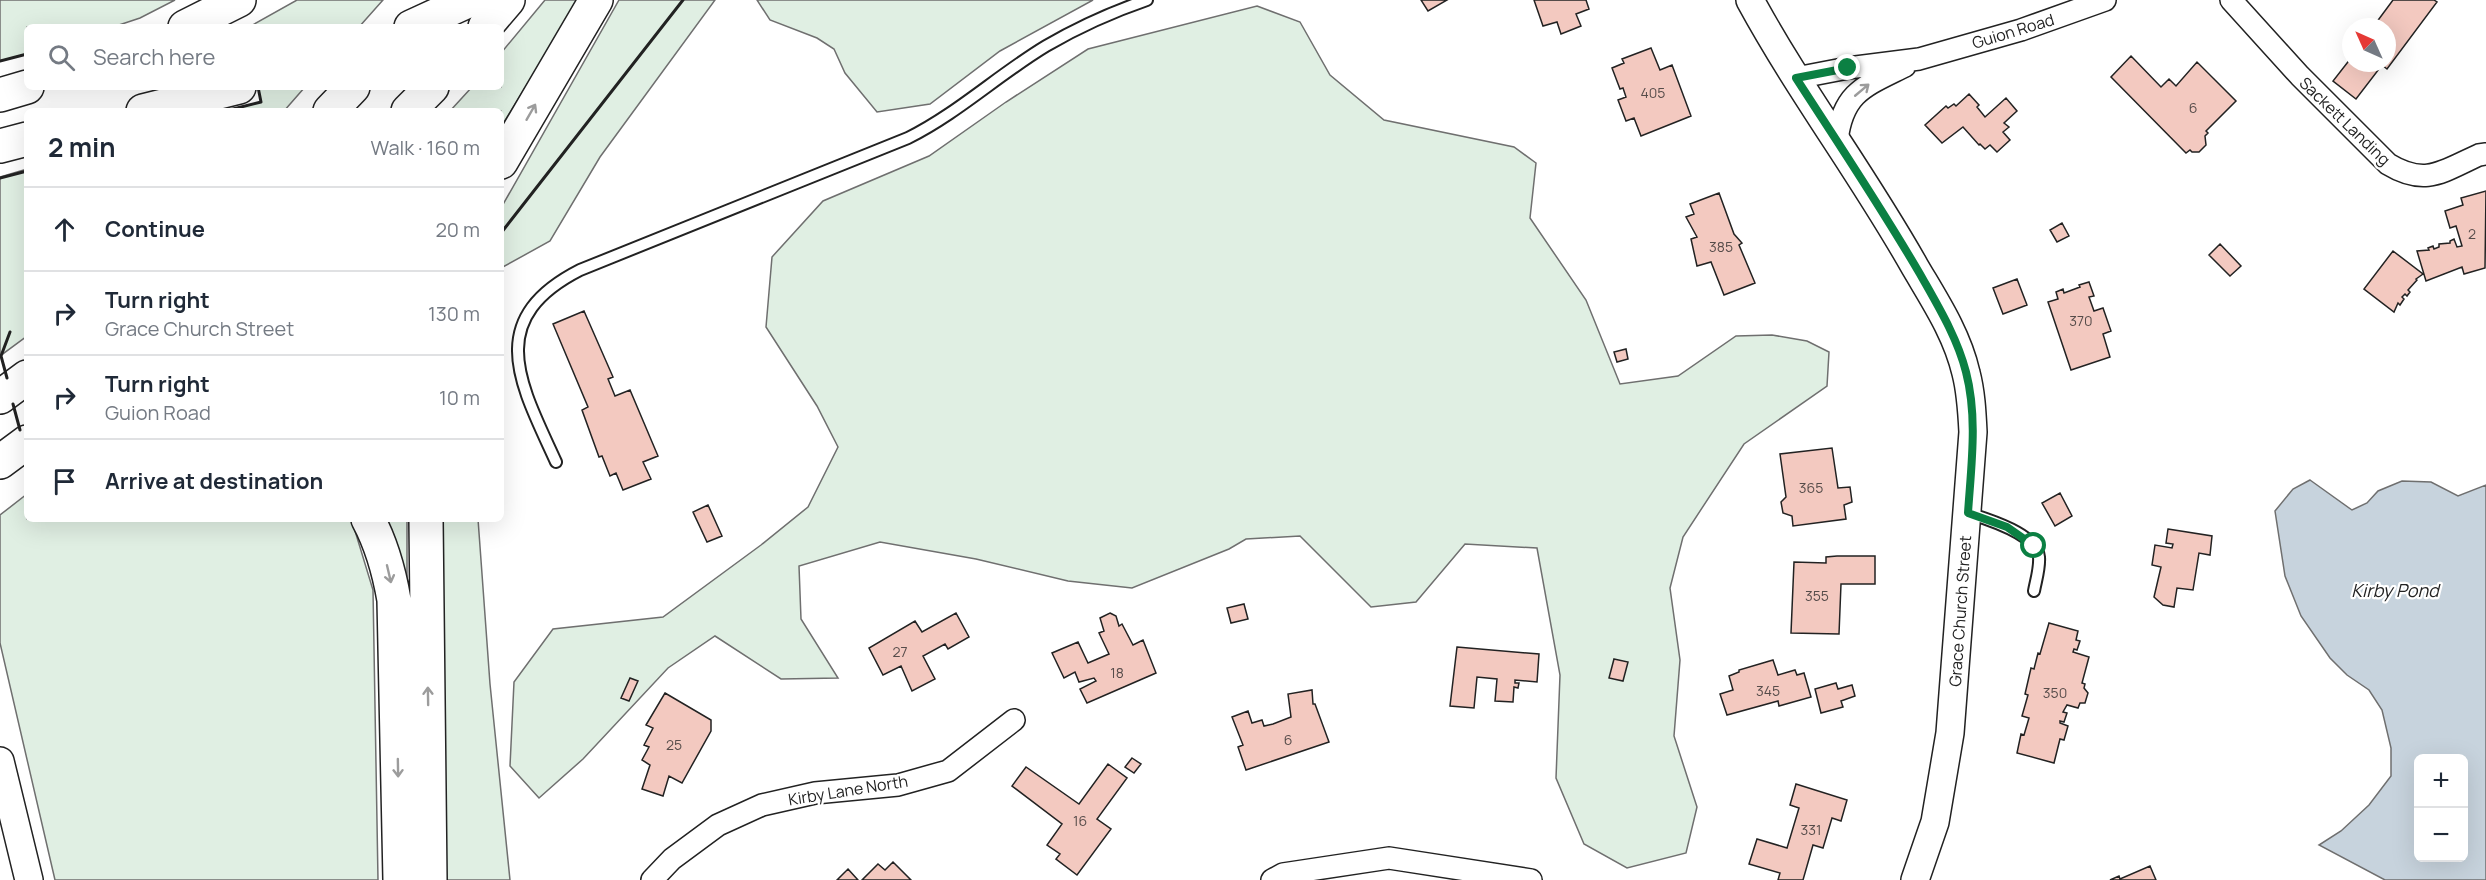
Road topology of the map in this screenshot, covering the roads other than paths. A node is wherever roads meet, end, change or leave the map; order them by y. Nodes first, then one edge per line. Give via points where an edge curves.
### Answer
1 (239, 0) edge
2 (430, 0) edge
3 (470, 0) edge
4 (508, 0) edge
5 (596, 0) edge
6 (1146, 0) edge
7 (1750, 0) edge
8 (2105, 0) edge
9 (2231, 0) edge
10 (191, 24) edge
11 (411, 24) edge
12 (416, 24) edge
13 (488, 24) edge
14 (1919, 59) junction
15 (1796, 78) junction
16 (227, 90) edge
17 (350, 90) edge
18 (429, 90) edge
19 (155, 108) edge
20 (333, 108) edge
21 (411, 108) edge
22 (24, 140) edge
23 (1837, 140) junction
24 (0, 146) edge
25 (2486, 154) edge
26 (504, 157) edge
27 (24, 379) edge
28 (0, 397) edge
29 (24, 443) edge
30 (0, 462) edge
31 (556, 462) dead end
32 (1968, 513) junction
33 (370, 522) edge
34 (426, 522) edge
35 (2034, 591) dead end
36 (1014, 720) dead end
37 (0, 761) edge
38 (29, 880) edge
39 (400, 880) edge
40 (430, 880) edge
41 (652, 880) edge
42 (1272, 880) edge
43 (1531, 880) edge
44 (1915, 880) edge

1 - 10 highway
2 - 11 highway
3 - 12 highway
4 - 13 highway
26 -> 5 highway
6 - 31 lane via 1047,46 958,109 908,138 580,270 551,287 535,303 523,325 516,357 521,382
7 - 15 street, Grace Church Street
8 - 14 street, Guion Road
9 - 25 street, Sackett Landing via 2373,151 2403,174 2434,175
14 - 15 street, Guion Road
23 -> 14 street, Guion Road via 1840,118 1849,101 1866,85
15 - 23 street, Grace Church Street
16 - 19 highway
17 - 20 highway
18 - 21 highway
22 - 24 highway
23 - 32 street, Grace Church Street via 1897,234 1957,344 1971,400
27 - 28 highway
29 - 30 highway
32 - 35 lane via 2007,527 2034,546 2039,554
32 - 44 street, Grace Church Street via 1950,733 1935,822
33 -> 39 highway via 389,570 394,600
40 -> 34 highway
36 - 41 street, Kirby Lane North via 948,771 898,785 815,793 762,805 718,825 672,859
37 - 38 street
42 - 43 street via 1283,874 1389,858

